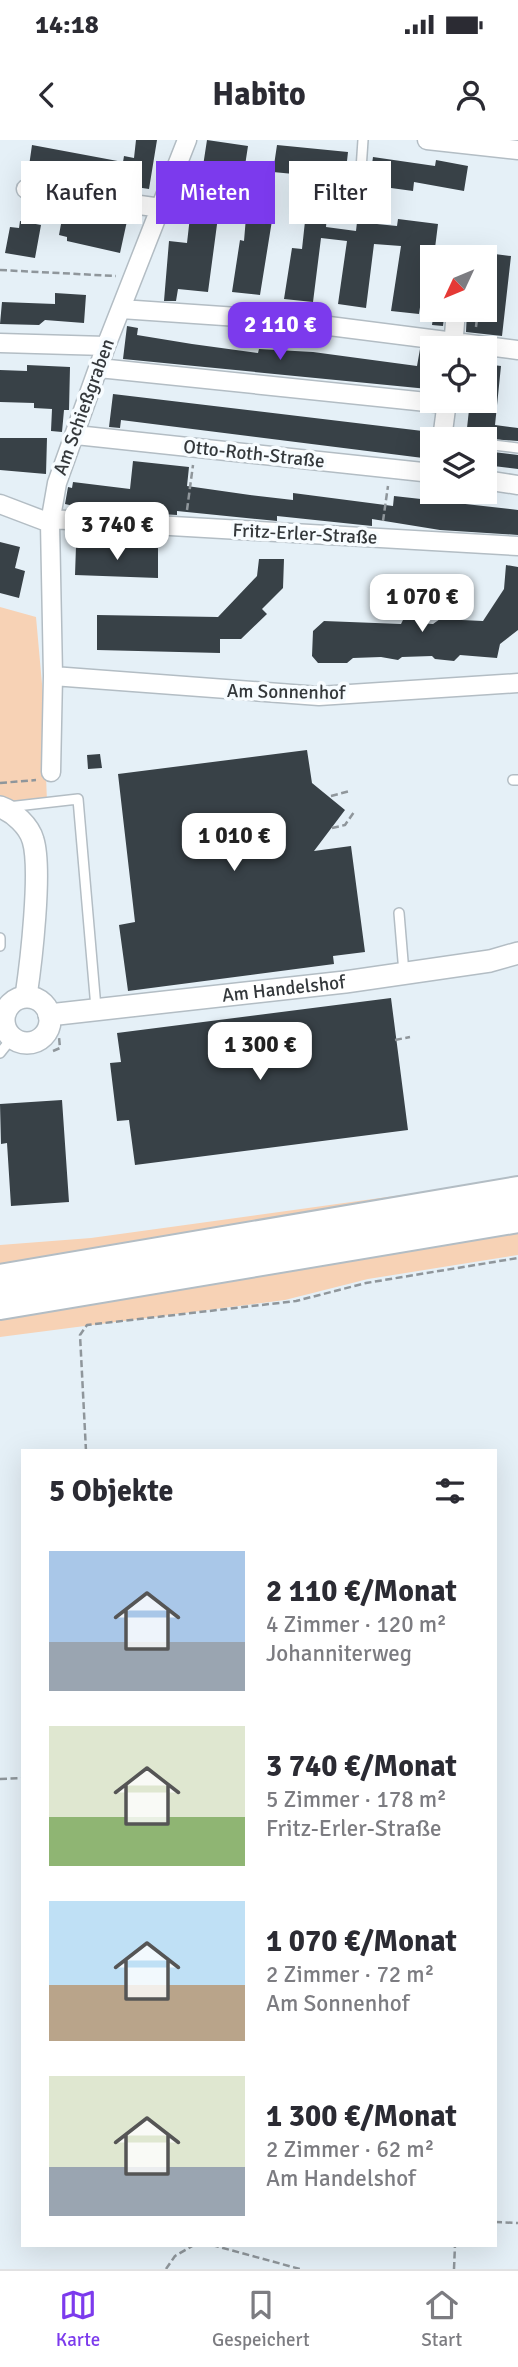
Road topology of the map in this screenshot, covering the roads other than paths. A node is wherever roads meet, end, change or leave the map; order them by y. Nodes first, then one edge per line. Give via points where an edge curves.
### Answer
1 (187, 140) edge
2 (363, 140) edge
3 (427, 140) edge
4 (518, 150) edge
5 (179, 161) edge
6 (362, 161) edge
7 (156, 220) edge
8 (121, 309) junction
9 (420, 340) edge
10 (0, 343) edge
11 (106, 346) junction
12 (497, 348) edge
13 (518, 350) edge
14 (99, 368) junction
15 (420, 399) edge
16 (76, 435) junction
17 (497, 445) edge
18 (518, 448) edge
19 (420, 472) edge
20 (497, 482) edge
21 (518, 485) edge
22 (0, 504) edge
23 (50, 521) junction
24 (518, 546) edge
25 (53, 677) junction
26 (518, 684) edge
27 (51, 772) road end
28 (1, 808) edge
29 (399, 914) dead end
30 (0, 938) edge
31 (0, 946) edge
32 (518, 953) edge
33 (404, 973) junction
34 (26, 996) junction
35 (96, 1010) junction
36 (49, 1015) junction
37 (6, 1045) edge
38 (518, 1191) edge
39 (518, 1218) edge
40 (0, 1279) edge
41 (0, 1305) edge

1 - 5 street, Am Schießgraben
2 - 6 lane
3 - 4 street
7 - 8 street, Am Schießgraben
8 - 9 street via 282,320
8 - 11 street, Am Schießgraben
10 - 11 street
11 - 14 street, Am Schießgraben
12 - 13 street
14 - 15 street
14 - 16 street, Am Schießgraben
16 - 19 street, Otto-Roth-Straße
16 - 23 street, Am Schießgraben via 57,483
17 - 18 lane
20 - 21 street
22 - 23 street, Fritz-Erler-Straße
23 - 24 street, Fritz-Erler-Straße
23 - 25 street, Am Schießgraben
25 - 26 street, Am Sonnenhof via 319,695
25 - 27 street, Am Schießgraben
28 - 34 street via 22,822 34,843
28 - 35 lane via 78,799
29 - 33 lane
30 - 31 lane
32 - 33 street, Am Handelshof
33 - 35 street, Am Handelshof
34 - 36 street via 37,999
34 - 37 street via 7,1007 3,1018
35 - 36 street, Am Handelshof
36 - 37 street via 43,1037
38 - 40 highway
39 - 41 highway

